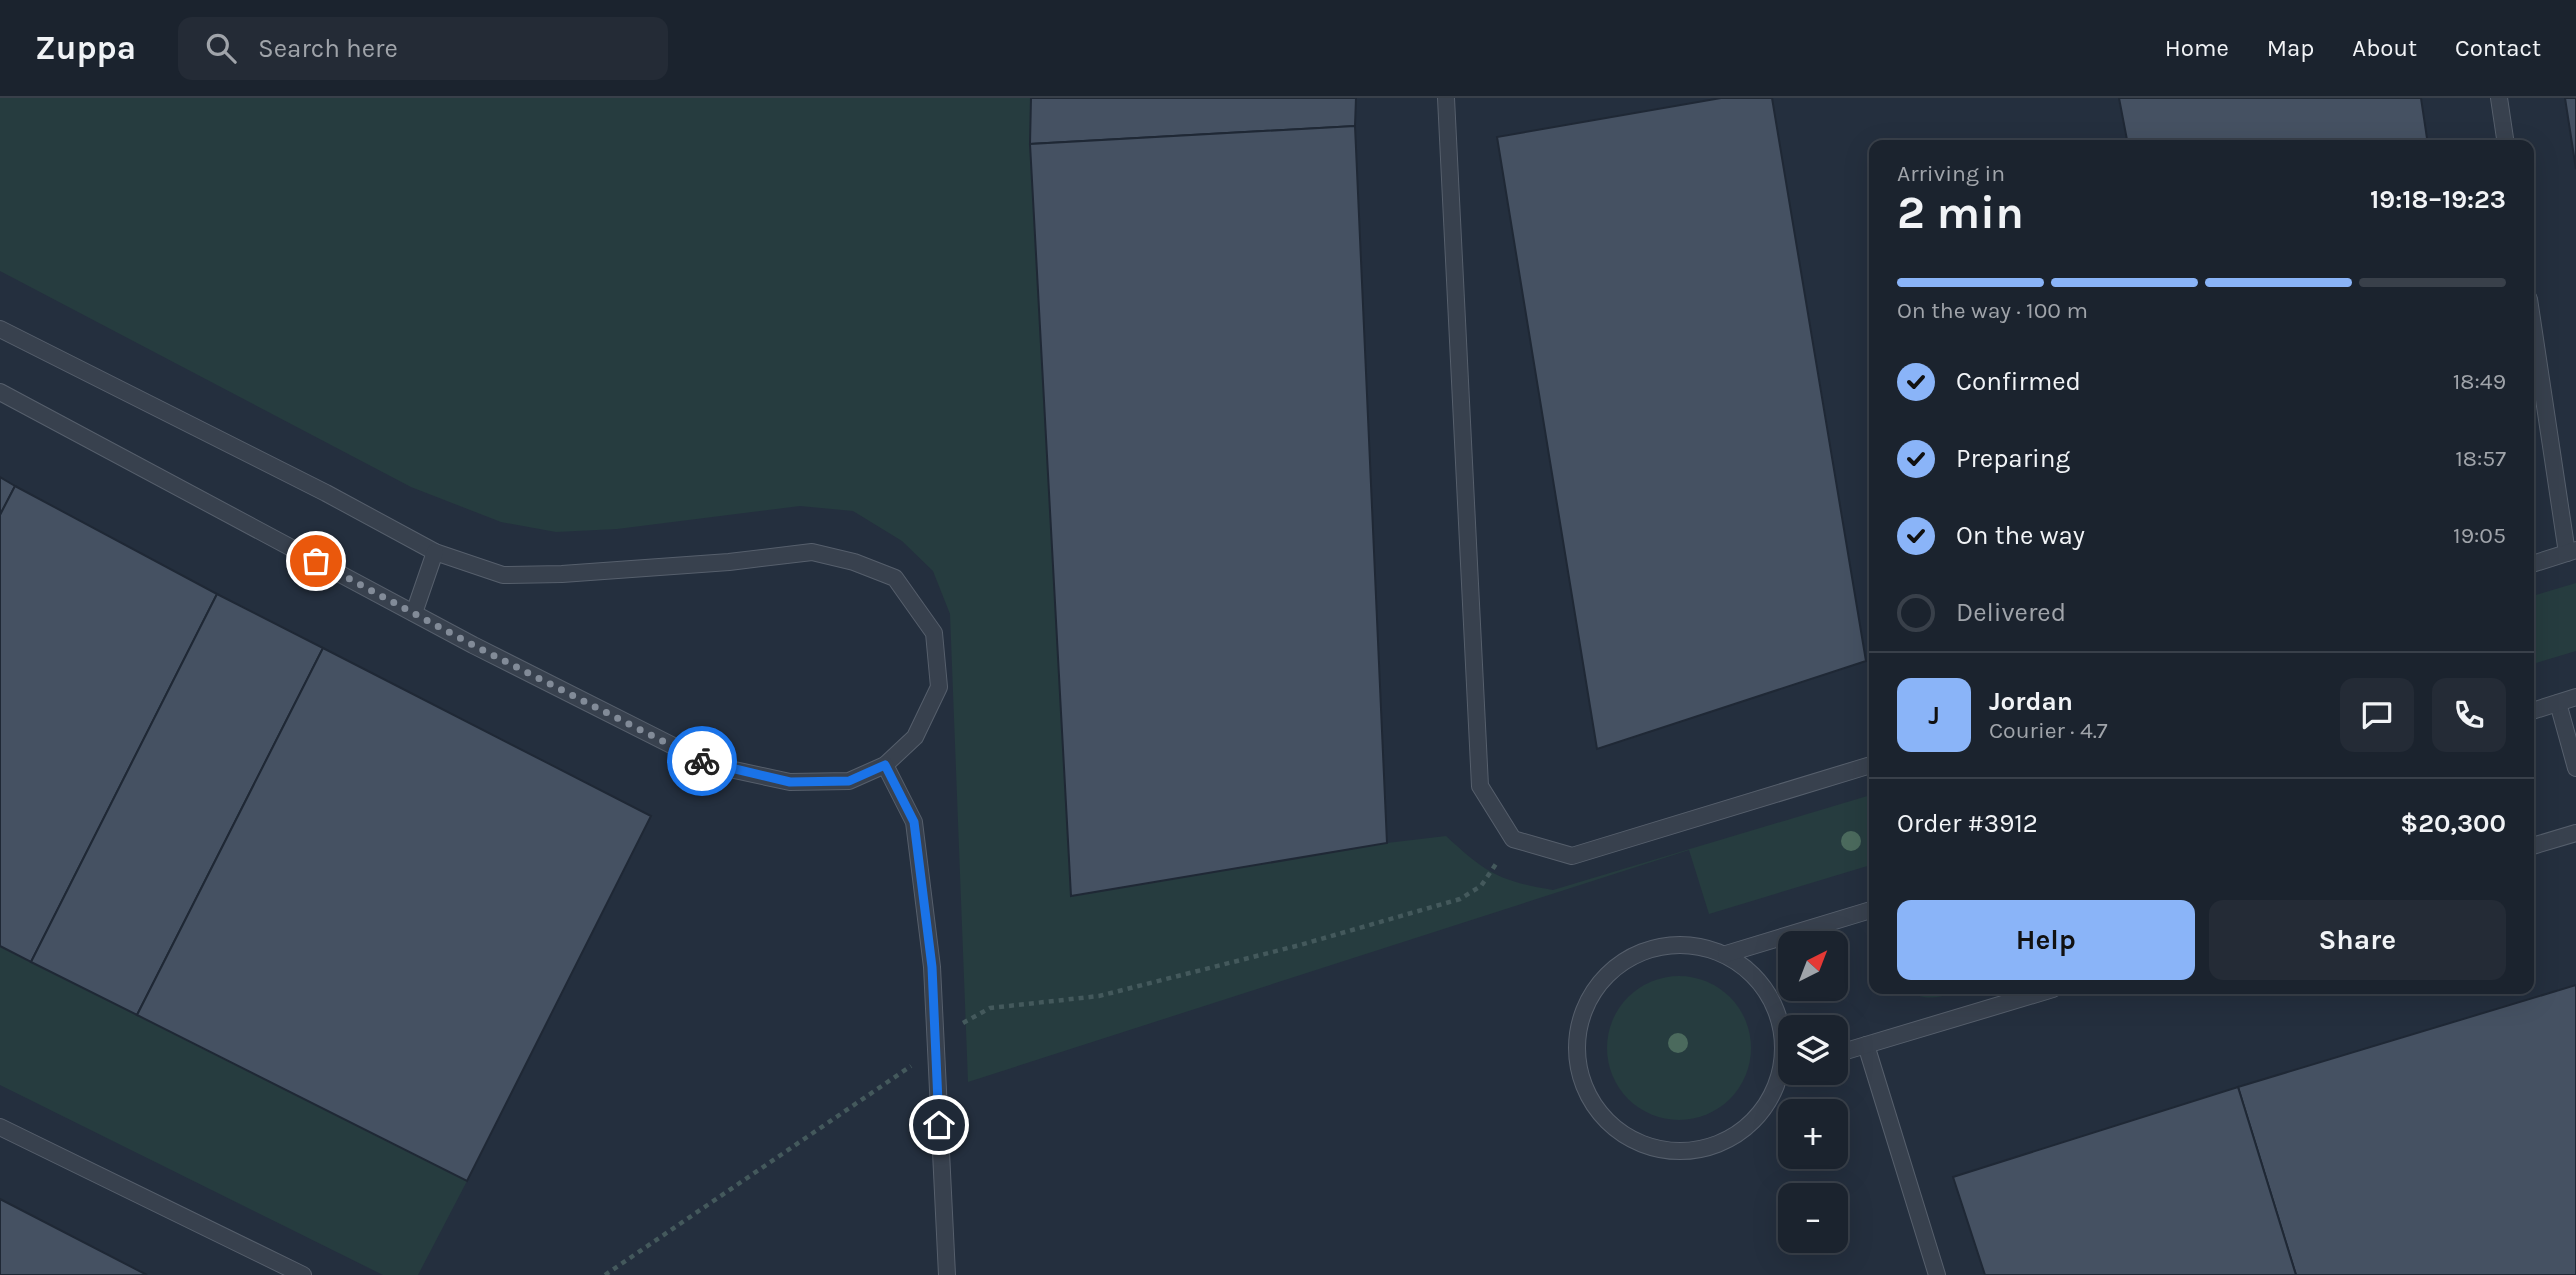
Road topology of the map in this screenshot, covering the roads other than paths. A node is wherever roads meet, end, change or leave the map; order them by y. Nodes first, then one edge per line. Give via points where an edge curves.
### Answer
1 (1446, 98) edge
2 (2498, 98) edge
3 (2505, 140) edge
4 (0, 329) edge
5 (2534, 329) edge
6 (0, 392) edge
7 (435, 552) junction
8 (2571, 552) edge
9 (2534, 563) edge
10 (414, 613) junction
11 (2576, 697) edge
12 (2558, 703) junction
13 (2534, 710) edge
14 (885, 765) junction
15 (1869, 766) edge
16 (2576, 768) edge
17 (2576, 833) edge
18 (2534, 846) edge
19 (1869, 911) edge
20 (1726, 954) junction
21 (2036, 994) edge
22 (1778, 1019) edge
23 (1866, 1045) junction
24 (1848, 1050) edge
25 (1778, 1085) edge
26 (0, 1128) edge
27 (303, 1275) edge
28 (947, 1275) edge
29 (1937, 1275) edge

1 - 15 lane via 1480,786 1513,839 1572,856
2 - 3 lane
4 - 7 lane
5 - 8 lane
6 - 10 lane
7 - 10 lane
7 - 14 lane via 503,575 715,563 812,552 895,578 934,633 939,687 915,737
8 - 9 lane
10 - 14 lane via 711,765 790,782 849,781
11 - 12 lane
12 - 13 lane
12 - 16 lane
14 - 28 lane via 914,822 932,967
17 - 18 lane
19 - 20 lane
20 - 22 lane via 1753,974 1772,1000
20 - 25 lane via 1694,945 1661,945 1630,956 1604,976 1586,1004 1577,1035 1578,1068 1590,1100 1613,1127 1643,1145 1678,1152 1714,1146 1745,1130
21 - 23 lane
23 - 24 lane
23 - 29 lane
26 - 27 lane

